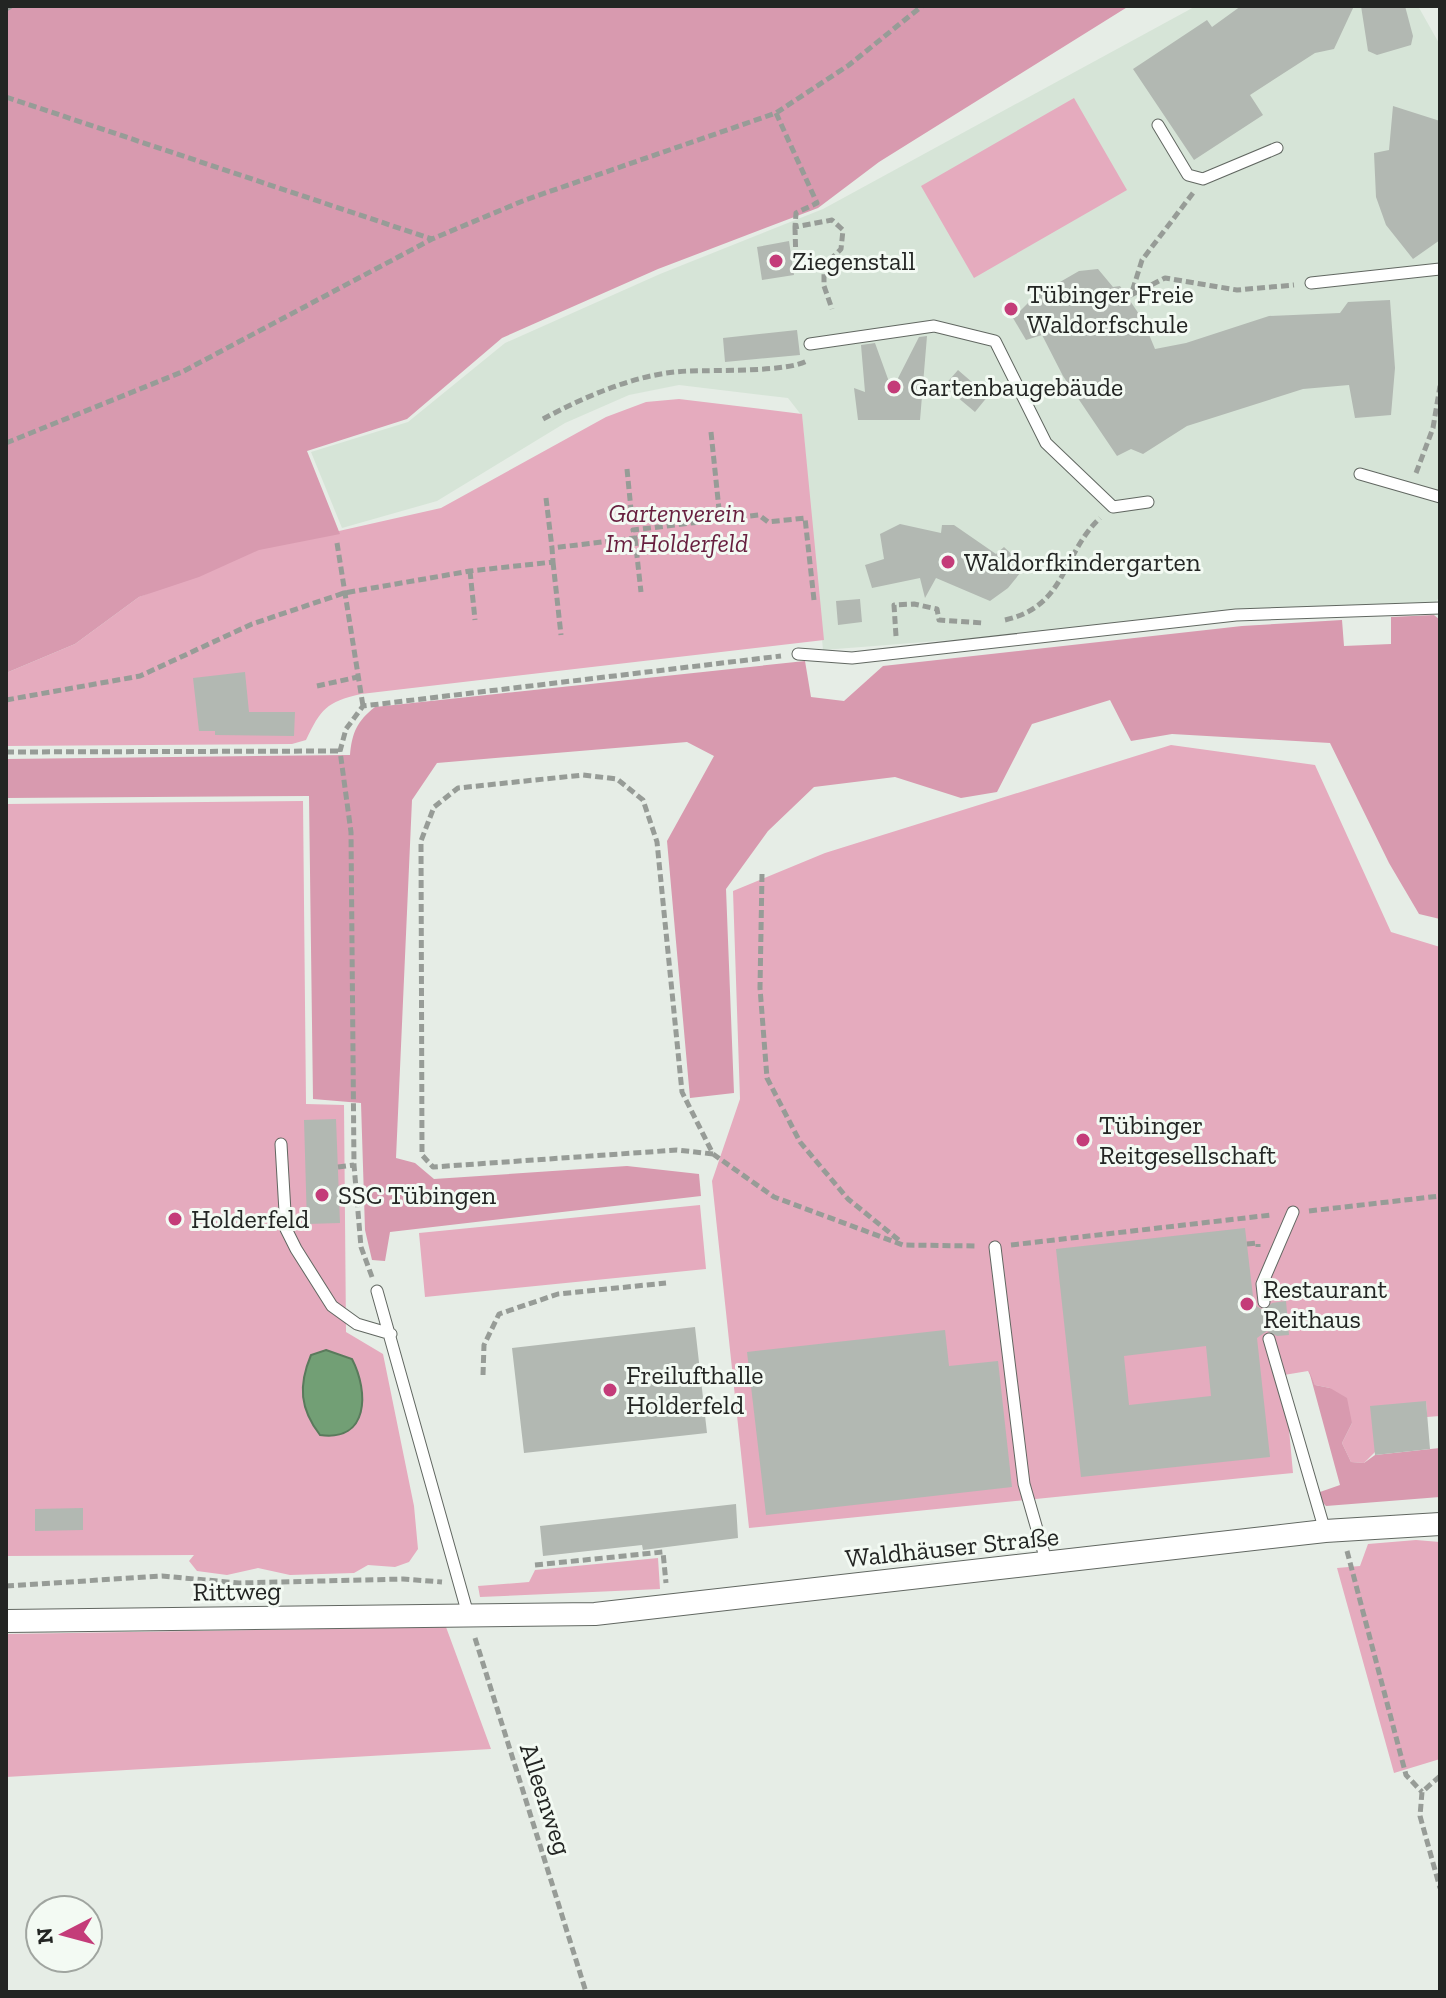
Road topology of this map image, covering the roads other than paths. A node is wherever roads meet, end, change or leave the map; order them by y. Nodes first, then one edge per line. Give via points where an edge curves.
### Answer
1 (1158, 125) dead end
2 (1277, 148) dead end
3 (1440, 269) edge
4 (1311, 283) road end
5 (810, 344) road end
6 (1360, 474) dead end
7 (1440, 497) edge
8 (1148, 502) dead end
9 (1440, 608) edge
10 (798, 654) road end
11 (281, 1144) dead end
12 (1293, 1212) road end
13 (995, 1247) road end
14 (377, 1291) road end
15 (1264, 1302) dead end
16 (391, 1334) junction
17 (1269, 1339) dead end
18 (1440, 1524) edge
19 (1333, 1531) junction
20 (1047, 1564) junction
21 (469, 1618) junction
22 (6, 1621) edge

1 - 2 lane via 1188,175 1203,179
3 - 4 lane
5 - 8 lane via 934,326 995,341 1046,443 1113,507
6 - 7 lane
9 - 10 lane via 1236,615 852,658
11 - 16 lane via 286,1229 296,1249 332,1306 357,1324
12 - 15 lane via 1262,1284
13 - 20 lane via 1024,1484
14 - 16 lane
16 - 21 lane
17 - 19 lane
18 - 19 street, Waldhäuser Straße
19 - 20 street, Waldhäuser Straße
20 - 21 street, Waldhäuser Straße via 595,1614
21 - 22 street, Rittweg

